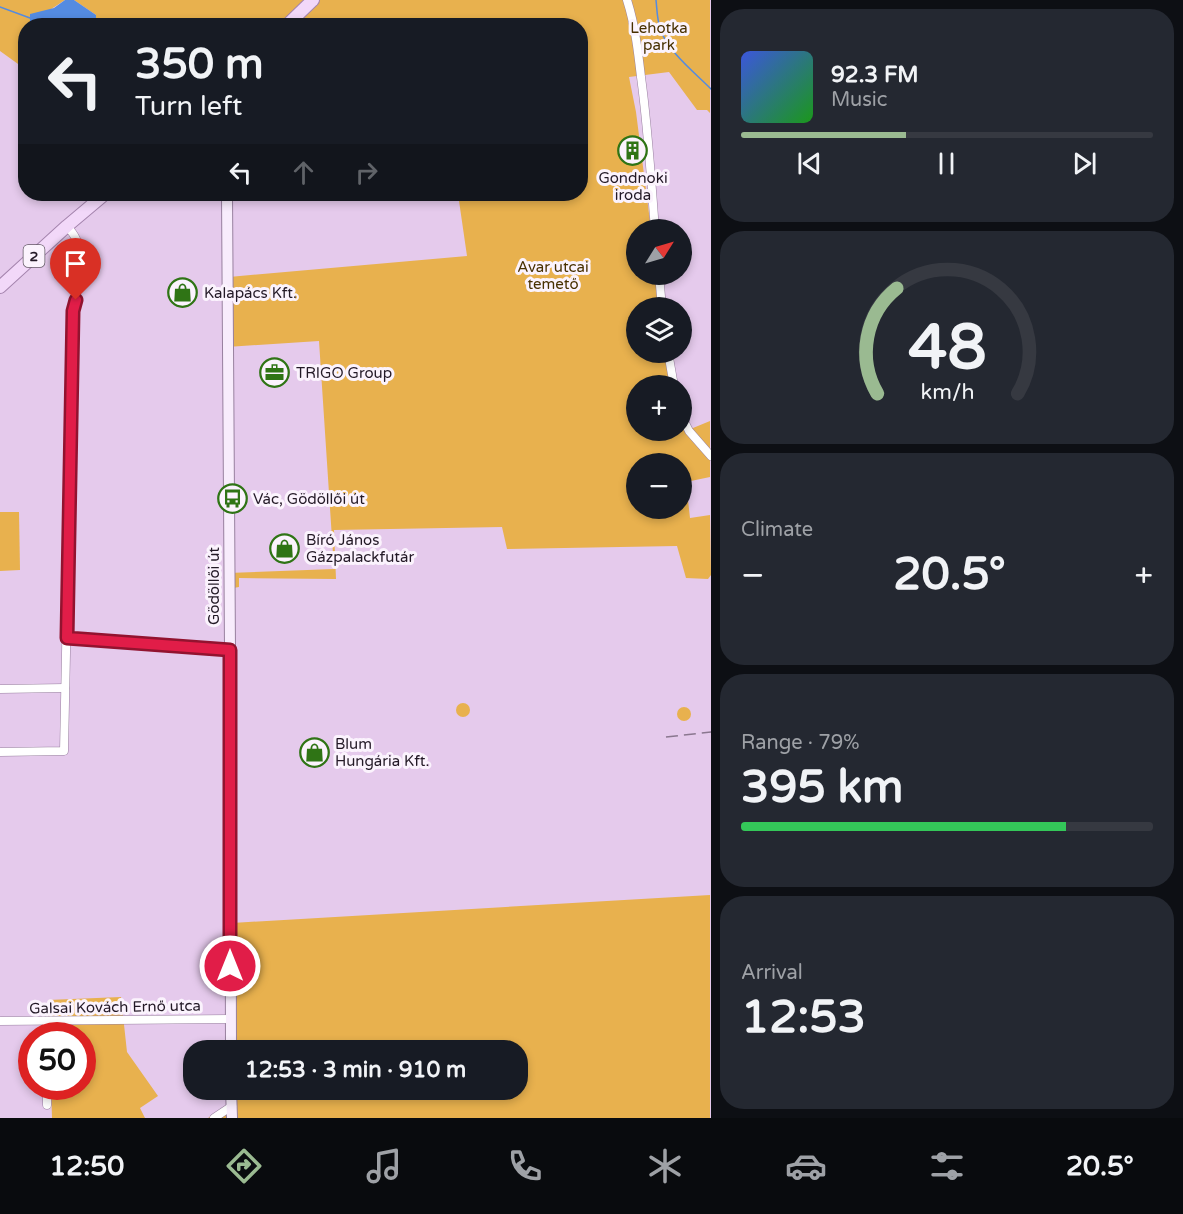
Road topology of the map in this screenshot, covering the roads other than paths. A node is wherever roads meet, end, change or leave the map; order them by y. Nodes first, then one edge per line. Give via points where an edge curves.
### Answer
1 (313, 0) edge
2 (627, 0) edge
3 (294, 18) edge
4 (97, 201) edge
5 (227, 201) edge
6 (654, 219) edge
7 (67, 226) junction
8 (0, 287) edge
9 (692, 434) edge
10 (711, 456) edge
11 (67, 638) junction
12 (230, 650) junction
13 (65, 688) junction
14 (0, 689) edge
15 (0, 752) edge
16 (230, 1019) junction
17 (0, 1021) edge
18 (47, 1021) joint
19 (231, 1040) edge
20 (47, 1100) edge
21 (47, 1105) dead end
22 (232, 1112) edge
23 (214, 1118) edge

1 - 3 main road
2 - 6 street via 642,87
4 - 7 main road, 2
5 - 12 main road, Gödöllői út
7 - 8 main road, 2
7 - 11 street via 78,248 73,311
9 - 10 street
11 - 12 street
11 - 13 street
12 - 16 main road, Gödöllői út
13 - 14 street
13 - 15 street via 64,751
16 - 18 street, Galsai Kovách Ernő utca
16 - 19 main road, Gödöllői út
17 - 18 street, Galsai Kovách Ernő utca
20 - 21 street
22 - 23 street

